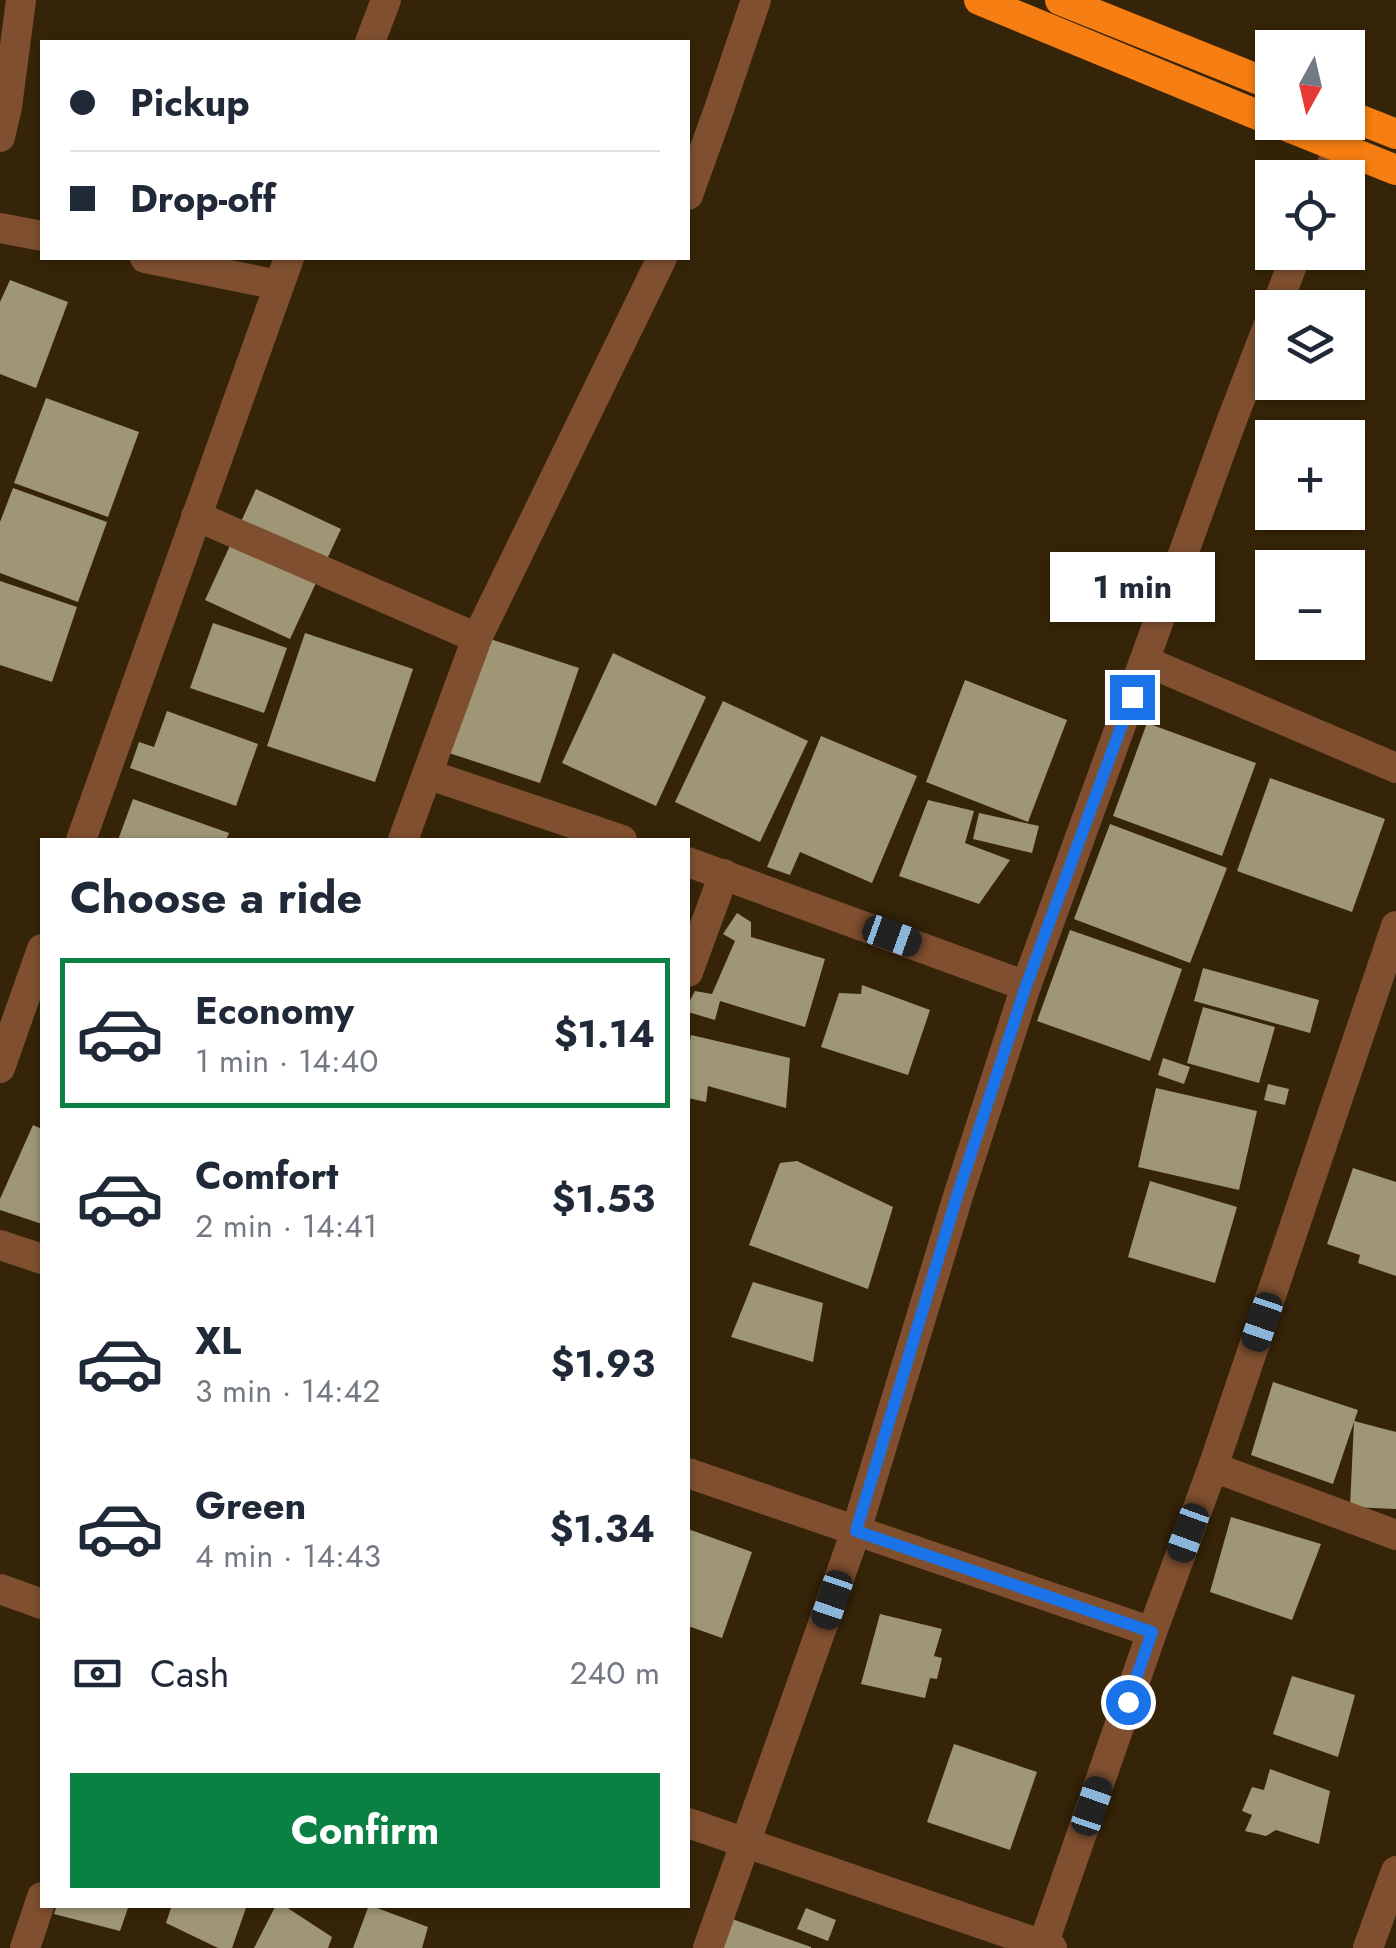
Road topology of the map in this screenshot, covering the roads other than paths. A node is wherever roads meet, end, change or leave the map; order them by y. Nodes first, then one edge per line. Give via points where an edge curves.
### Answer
1 (22, 0) edge
2 (386, 0) edge
3 (756, 0) edge
4 (979, 0) edge
5 (1060, 0) edge
6 (371, 40) edge
7 (1255, 78) edge
8 (1255, 114) edge
9 (1365, 121) edge
10 (1396, 134) edge
11 (0, 137) edge
12 (1318, 140) edge
13 (1338, 148) junction
14 (1334, 160) edge
15 (1396, 170) edge
16 (690, 189) edge
17 (0, 228) edge
18 (40, 236) edge
19 (166, 260) edge
20 (661, 260) edge
21 (284, 271) edge
22 (1255, 360) edge
23 (196, 516) junction
24 (477, 638) junction
25 (1145, 661) junction
26 (1396, 768) edge
27 (427, 774) junction
28 (82, 838) edge
29 (405, 838) edge
30 (616, 838) edge
31 (690, 863) edge
32 (724, 874) junction
33 (1396, 926) edge
34 (40, 955) edge
35 (690, 967) edge
36 (1026, 986) junction
37 (0, 1068) edge
38 (0, 1245) edge
39 (40, 1258) edge
40 (1213, 1467) junction
41 (690, 1474) edge
42 (856, 1531) junction
43 (1396, 1534) edge
44 (0, 1589) edge
45 (40, 1603) edge
46 (1152, 1632) junction
47 (690, 1825) edge
48 (746, 1844) junction
49 (1396, 1870) edge
50 (40, 1905) edge
51 (1047, 1946) edge
52 (30, 1947) edge
53 (708, 1948) edge
54 (1368, 1948) edge

1 - 11 street
2 - 6 street
3 - 16 street
4 - 8 highway
5 - 7 highway
9 - 10 highway
12 - 13 highway
13 - 14 street
13 - 15 highway
17 - 18 street
19 - 21 street
20 - 24 street
21 - 23 street
22 - 25 street
23 - 24 street
23 - 28 street
24 - 27 street
25 - 26 street
25 - 36 street
27 - 29 street
27 - 30 street
31 - 32 street
32 - 35 street
32 - 36 street
33 - 40 street
34 - 37 street
36 - 42 street
38 - 39 street
40 - 43 street
40 - 46 street
41 - 42 street
42 - 46 street
42 - 48 street
44 - 45 street
46 - 51 street
47 - 48 street
48 - 51 street
48 - 53 street
49 - 54 street
50 - 52 street

